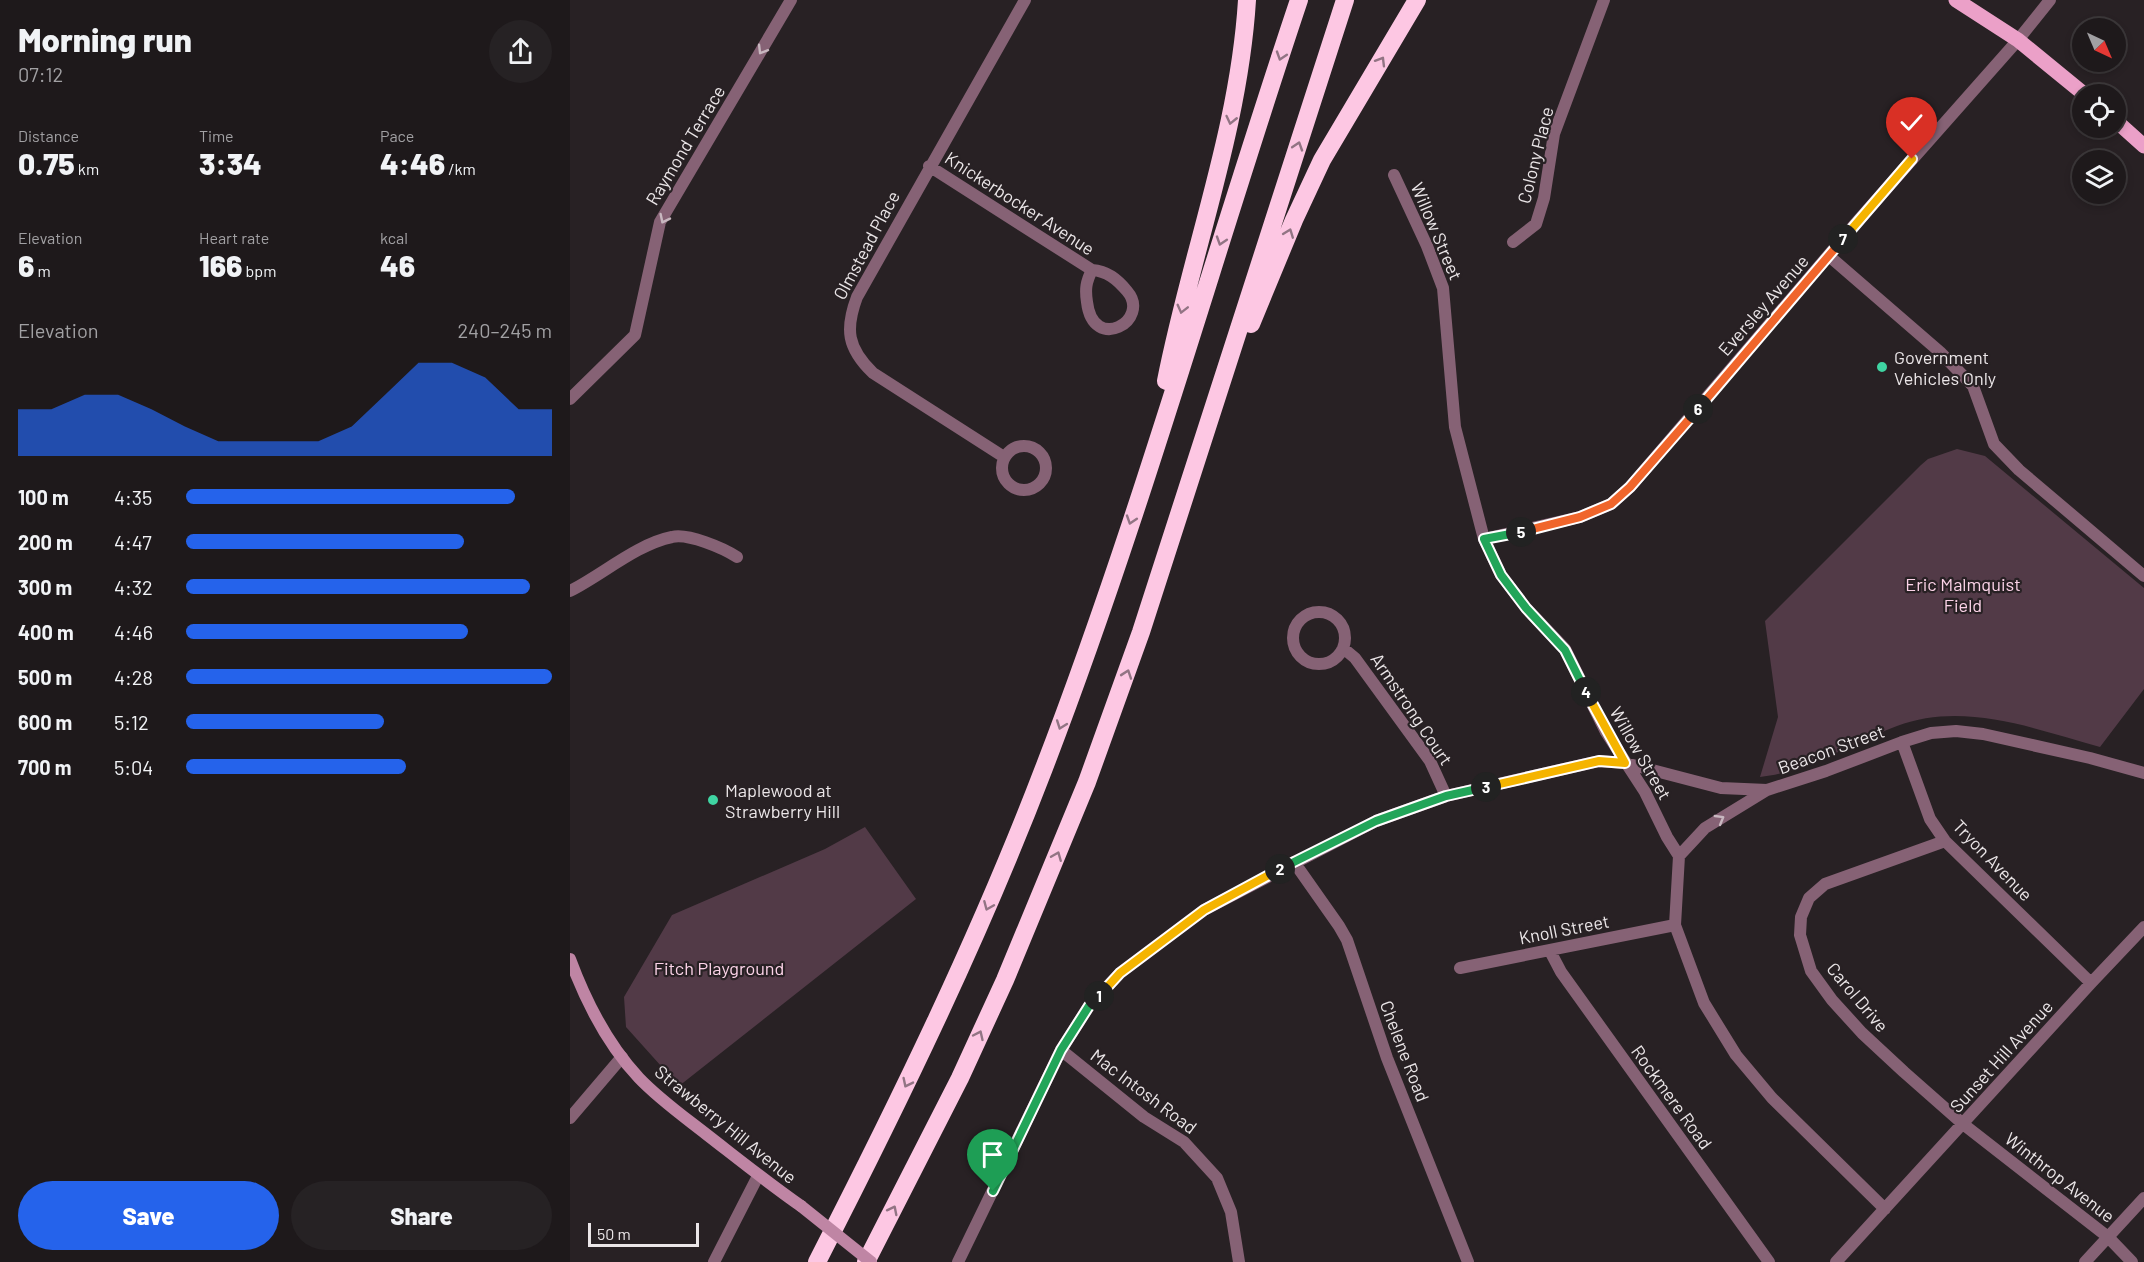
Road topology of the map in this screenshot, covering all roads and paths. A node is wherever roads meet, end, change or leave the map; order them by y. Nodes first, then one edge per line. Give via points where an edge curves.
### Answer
1 (791, 0) edge
2 (1025, 0) edge
3 (1247, 0) edge
4 (1299, 0) edge
5 (1345, 0) edge
6 (1418, 0) edge
7 (1604, 0) edge
8 (1956, 0) edge
9 (2050, 0) edge
10 (2018, 40) junction
11 (2072, 84) edge
12 (2126, 130) edge
13 (2144, 146) edge
14 (929, 166) junction
15 (1394, 175) dead end
16 (1513, 242) dead end
17 (1829, 256) junction
18 (1092, 270) junction
19 (570, 399) edge
20 (1216, 402) junction
21 (1004, 457) dead end
22 (1149, 465) junction
23 (1484, 539) junction
24 (737, 557) dead end
25 (2144, 576) edge
26 (570, 591) edge
27 (1343, 648) junction
28 (1902, 742) junction
29 (1625, 763) junction
30 (2144, 773) edge
31 (1767, 790) junction
32 (1446, 796) junction
33 (1945, 841) junction
34 (1679, 856) junction
35 (1294, 862) junction
36 (1675, 925) junction
37 (2144, 927) edge
38 (1550, 951) junction
39 (570, 959) edge
40 (1460, 968) dead end
41 (2091, 983) junction
42 (1061, 1050) junction
43 (622, 1057) junction
44 (570, 1118) edge
45 (1963, 1124) junction
46 (758, 1176) junction
47 (2144, 1198) edge
48 (1885, 1209) junction
49 (2108, 1237) junction
50 (714, 1262) edge
51 (817, 1262) edge
52 (869, 1262) edge
53 (958, 1262) edge
54 (1239, 1262) edge
55 (1468, 1262) edge
56 (1769, 1262) edge
57 (1836, 1262) edge
58 (2085, 1262) edge
59 (2132, 1262) edge

1 -> 19 street, Raymond Terrace via 660,222 635,335
2 - 14 street, Olmstead Place
3 -> 22 highway via 1232,116 1174,340
4 -> 22 highway
20 -> 5 highway
20 -> 6 highway via 1322,160
7 - 16 street, Colony Place via 1554,134 1536,224
8 - 10 main road
9 - 10 street, Eversley Avenue
10 - 11 main road
10 - 17 street, Eversley Avenue
12 - 13 main road
14 - 18 street, Knickerbocker Avenue
14 - 21 street, Olmstead Place via 857,297 849,317 852,343 873,373
15 - 23 street, Willow Street via 1443,288 1455,427
17 - 23 street, Eversley Avenue via 1630,487 1611,504 1580,517
17 - 25 street via 1940,352 1973,386 1994,444 2019,470
18 - 18 street, Knickerbocker Avenue via 1085,288 1092,321 1100,328 1120,327 1129,319 1132,299 1110,275
52 -> 20 highway via 960,1078 1047,882 1124,682
22 -> 51 highway via 1077,678 1012,847 935,1024
23 - 29 street, Willow Street via 1501,575 1565,650
24 - 26 street via 701,541 674,536 649,545
27 - 27 street via 1343,628 1329,614 1309,614 1295,628 1295,648 1309,662 1329,662
27 - 32 street, Armstrong Court via 1355,658 1430,761
28 - 30 street, Beacon Street via 1931,733 1983,734
28 - 31 street, Beacon Street
28 - 33 street, Tryon Avenue via 1930,819
29 - 31 street, Beacon Street via 1721,788
29 - 32 street, Beacon Street via 1599,761
29 - 34 street, Willow Street
34 -> 31 street via 1704,828
32 - 35 street, Beacon Street via 1376,821
33 - 41 street, Tryon Avenue
33 - 45 street, Carol Drive via 1825,884 1809,898 1801,917 1800,935 1811,971 1832,1000 1862,1033
34 - 36 street
35 - 42 street, Beacon Street via 1204,910 1120,973 1089,1006
35 - 55 street, Chelene Road via 1347,940 1387,1058
36 - 38 street, Knoll Street
36 - 48 street via 1704,1003 1736,1055 1772,1098
37 - 41 street, Sunset Hill Avenue
38 - 40 street, Knoll Street
38 - 56 street, Rockmere Road via 1561,972
39 - 43 main road, Strawberry Hill Avenue via 597,1019
41 - 45 street, Sunset Hill Avenue
42 - 53 street, Beacon Street
42 - 54 street, Mac Intosh Road via 1144,1117 1184,1142 1217,1178 1231,1212
43 - 44 street
43 - 46 main road, Strawberry Hill Avenue via 661,1099
45 - 48 street, Sunset Hill Avenue
45 - 49 street, Winthrop Avenue
46 - 50 street
46 - 52 main road, Strawberry Hill Avenue, bridge
47 - 49 street
48 - 57 street, Sunset Hill Avenue
49 - 58 street
49 - 59 street, Winthrop Avenue

